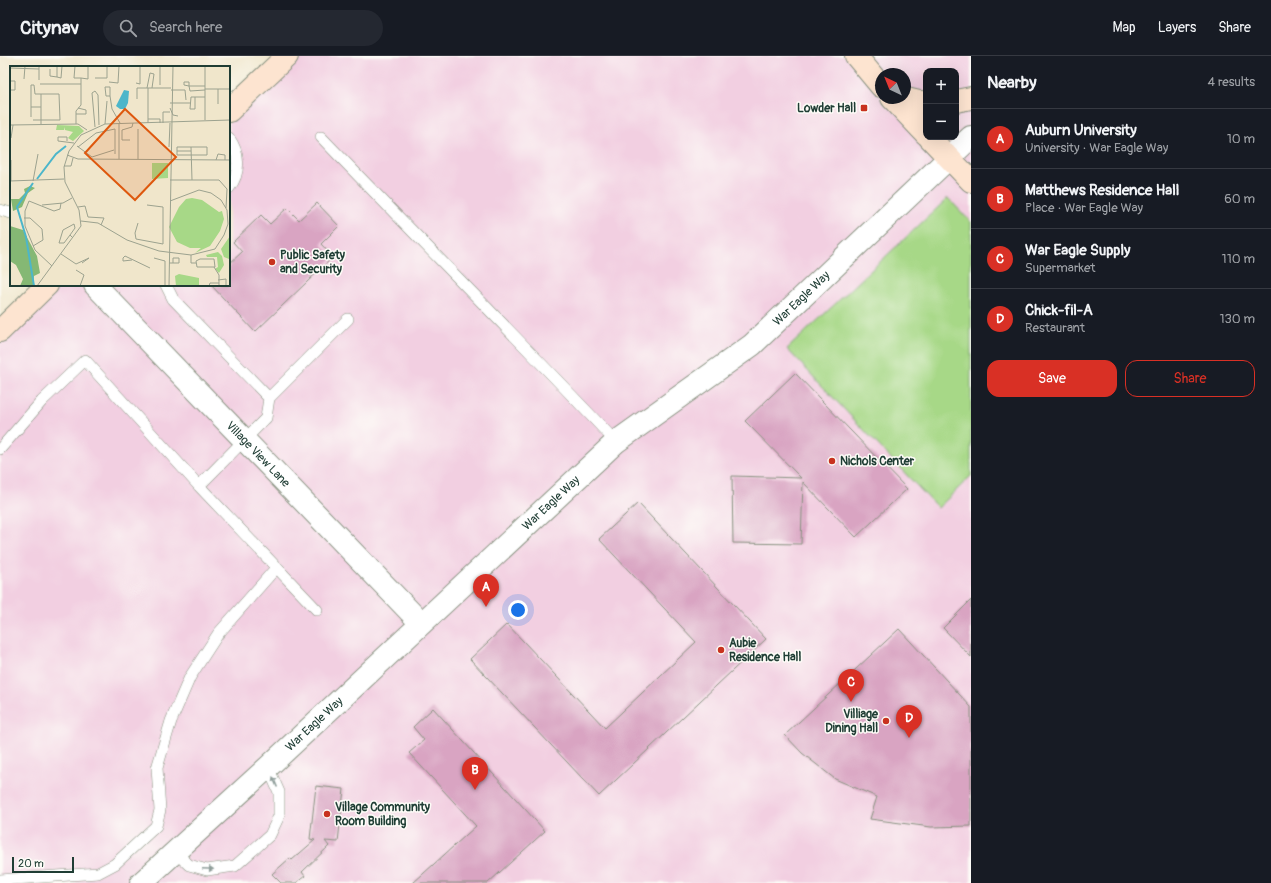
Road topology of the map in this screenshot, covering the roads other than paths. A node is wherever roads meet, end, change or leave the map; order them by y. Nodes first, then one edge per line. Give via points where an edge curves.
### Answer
1 (286, 56) edge
2 (857, 58) edge
3 (875, 79) edge
4 (971, 98) edge
5 (911, 100) edge
6 (959, 100) edge
7 (923, 102) edge
8 (898, 104) edge
9 (230, 109) edge
10 (923, 131) edge
11 (320, 137) dead end
12 (971, 137) edge
13 (230, 140) edge
14 (932, 140) edge
15 (949, 158) junction
16 (971, 181) edge
17 (230, 186) edge
18 (0, 210) edge
19 (10, 214) edge
20 (46, 286) edge
21 (96, 286) edge
22 (166, 286) edge
23 (348, 320) dead end
24 (0, 331) edge
25 (268, 398) junction
26 (243, 440) junction
27 (616, 442) junction
28 (0, 449) edge
29 (198, 486) junction
30 (276, 568) junction
31 (317, 610) dead end
32 (421, 624) junction
33 (268, 767) junction
34 (175, 852) junction
35 (0, 880) edge
36 (141, 883) edge

1 - 9 street
2 - 3 street
4 - 6 street
5 - 7 street
8 - 10 street
11 - 27 lane
12 - 15 street, War Eagle Way
13 - 17 lane via 237,154 238,170
14 - 15 street
15 - 16 street
15 - 27 street, War Eagle Way via 752,345
18 - 19 lane
20 - 24 street
21 - 26 street, Village View Lane
22 - 25 lane via 173,299
23 - 25 lane
25 - 26 lane via 266,418
26 - 29 lane
26 - 32 street, Village View Lane
27 - 32 street, War Eagle Way
28 - 29 lane via 42,400 85,360
29 - 30 lane
30 - 31 lane
30 - 35 lane via 218,634 190,677 171,721 157,768 160,810 156,826 115,864 98,873
32 - 33 street, War Eagle Way
33 - 34 street, War Eagle Way
34 -> 33 lane via 189,865 207,870 235,866 270,835 279,816 279,792
34 - 36 street, War Eagle Way

